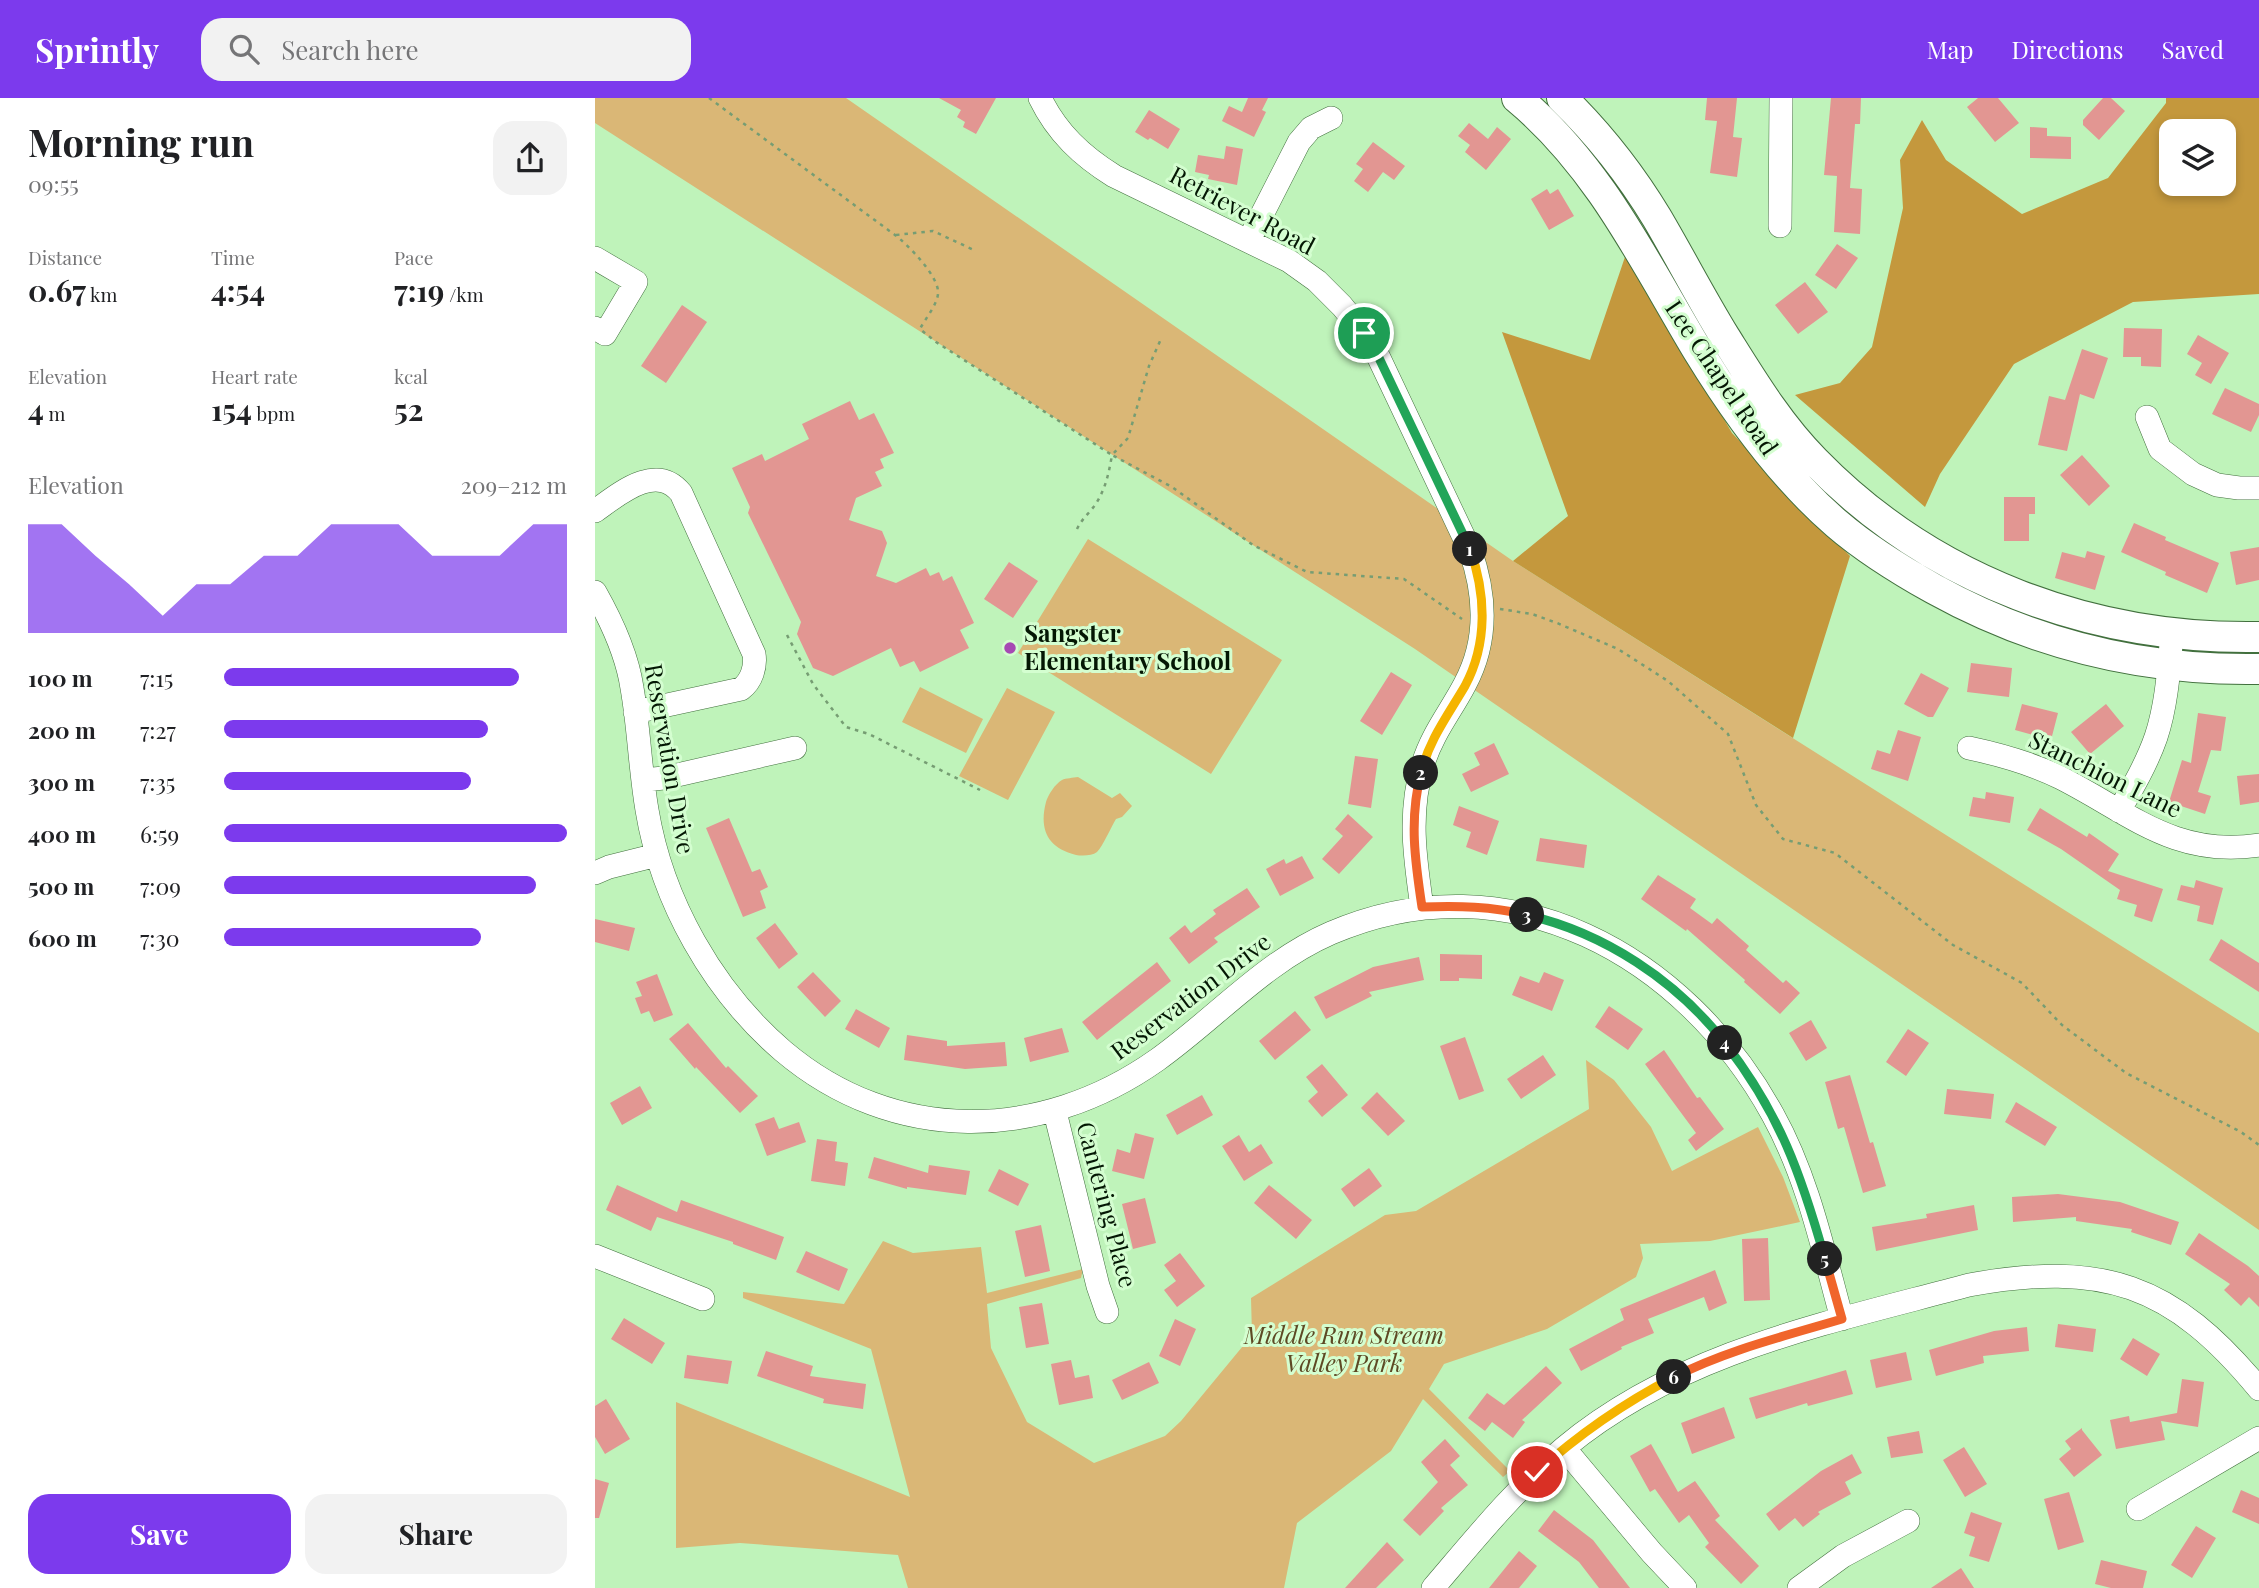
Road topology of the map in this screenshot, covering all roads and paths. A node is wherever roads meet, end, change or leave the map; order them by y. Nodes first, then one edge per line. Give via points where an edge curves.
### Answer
1 (709, 98) edge
2 (1041, 98) edge
3 (1517, 98) edge
4 (1562, 98) edge
5 (1781, 98) edge
6 (1331, 118) dead end
7 (1656, 216) junction
8 (1780, 226) dead end
9 (1629, 232) junction
10 (895, 235) junction
11 (1249, 240) junction
12 (976, 251) dead end
13 (595, 258) edge
14 (595, 328) edge
15 (1161, 339) dead end
16 (2147, 417) dead end
17 (1112, 455) junction
18 (2259, 488) edge
19 (595, 511) edge
20 (1077, 529) dead end
21 (595, 592) edge
22 (1483, 607) junction
23 (1465, 621) dead end
24 (2172, 633) junction
25 (787, 635) dead end
26 (2259, 637) edge
27 (2170, 666) junction
28 (2259, 669) edge
29 (635, 712) junction
30 (795, 748) dead end
31 (1969, 748) dead end
32 (643, 780) junction
33 (980, 790) dead end
34 (2119, 811) junction
35 (2259, 845) edge
36 (657, 855) junction
37 (595, 873) edge
38 (1422, 907) junction
39 (1055, 1112) junction
40 (2259, 1145) edge
41 (595, 1256) edge
42 (703, 1299) dead end
43 (1107, 1312) dead end
44 (1842, 1319) junction
45 (2259, 1389) edge
46 (2259, 1438) edge
47 (1564, 1448) junction
48 (2138, 1509) dead end
49 (1908, 1521) dead end
50 (1433, 1588) edge
51 (1685, 1588) edge
52 (1800, 1588) edge

1 - 10 path
2 - 11 street, Retriever Road via 1066,139 1092,162
3 - 9 main road, Lee Chapel Road via 1566,145
4 - 7 main road, Lee Chapel Road via 1597,136
5 - 8 street
6 - 11 street via 1311,128 1299,142
7 - 9 main road
7 - 24 main road, Lee Chapel Road via 1724,335 1787,429 1871,511 1934,555 1999,587 2089,619
9 - 27 main road, Lee Chapel Road via 1734,406 1780,467 1838,526 1914,578 2008,625 2095,653
10 - 12 path via 933,231
10 - 17 path via 914,251 938,290 920,329
11 - 22 street, Retriever Road via 1317,281 1364,333 1470,550
13 - 14 street via 636,282 605,334
15 - 17 path via 1128,438
16 - 18 street via 2160,449 2193,474 2217,485
17 - 20 path via 1107,481
17 - 23 path via 1172,487 1253,545 1307,572 1404,579
19 - 29 street via 639,483 657,480 676,487 754,654 752,674 743,688
21 - 29 street, Reservation Drive via 620,644
22 - 38 street, Retriever Road via 1482,634 1472,670 1432,740 1416,792 1413,832
22 - 40 path via 1532,614 1557,623 1618,649 1668,681 1728,734 1756,805 1783,839 1835,853 1953,945 2022,983 2063,1025 2126,1073
24 - 26 main road, Lee Chapel Road
24 - 27 street
25 - 33 path via 813,684 846,727
27 - 28 main road, Lee Chapel Road
27 - 34 street via 2157,736
29 - 32 street, Reservation Drive
30 - 32 street
31 - 34 street, Stanchion Lane via 2035,765
32 - 36 street, Reservation Drive
34 - 35 street, Stanchion Lane via 2184,842 2215,847
36 - 37 street
36 - 39 street, Reservation Drive via 680,915 716,975 762,1031 813,1073 869,1102 927,1118 990,1122
38 - 39 street, Reservation Drive via 1380,915 1304,946 1263,972 1200,1027 1132,1077
38 - 44 street, Reservation Drive via 1490,908 1571,928 1640,965 1699,1014 1743,1066 1789,1146
39 - 43 street, Cantering Place
41 - 42 street
44 - 45 street via 2004,1279 2047,1275 2106,1280 2142,1292 2193,1322
44 - 47 street via 1686,1371 1611,1413
46 - 48 street
47 - 50 street via 1491,1520
47 - 51 street
49 - 52 street via 1843,1556

